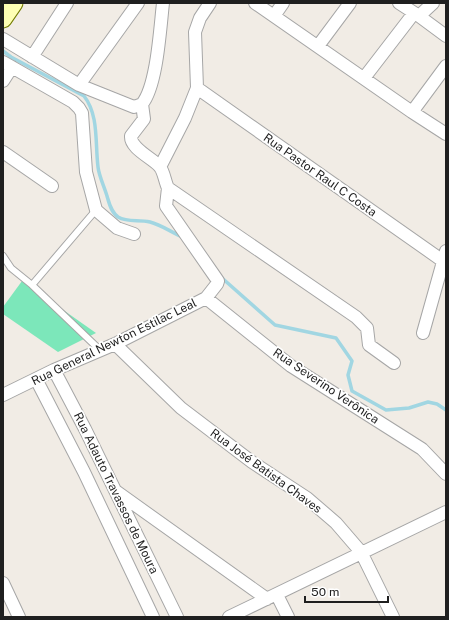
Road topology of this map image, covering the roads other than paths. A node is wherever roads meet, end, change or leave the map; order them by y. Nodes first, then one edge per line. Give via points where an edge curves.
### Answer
1 (14, 3) edge
2 (67, 3) edge
3 (138, 3) edge
4 (163, 3) edge
5 (210, 3) edge
6 (255, 3) edge
7 (283, 3) edge
8 (350, 3) edge
9 (399, 3) edge
10 (434, 3) edge
11 (417, 15) junction
12 (274, 16) junction
13 (3, 19) edge
14 (446, 36) edge
15 (3, 39) edge
16 (318, 46) junction
17 (32, 57) junction
18 (7, 65) edge
19 (446, 66) edge
20 (364, 78) junction
21 (3, 81) edge
22 (78, 85) junction
23 (197, 88) junction
24 (142, 104) junction
25 (412, 112) junction
26 (446, 134) edge
27 (4, 155) edge
28 (160, 167) junction
29 (52, 186) dead end
30 (168, 188) junction
31 (96, 210) junction
32 (134, 234) dead end
33 (3, 256) edge
34 (444, 256) edge
35 (32, 285) junction
36 (206, 298) junction
37 (424, 333) dead end
38 (115, 344) junction
39 (100, 350) junction
40 (394, 363) dead end
41 (54, 370) junction
42 (36, 379) junction
43 (3, 395) edge
44 (446, 474) edge
45 (116, 491) junction
46 (446, 514) edge
47 (361, 552) junction
48 (3, 583) edge
49 (272, 597) junction
50 (19, 617) edge
51 (153, 617) edge
52 (177, 617) edge
53 (229, 617) edge
54 (288, 617) edge
55 (393, 617) edge

1 - 13 street
2 - 17 street
3 - 22 street
4 - 24 street via 154,76 147,98
5 - 23 street via 195,32
6 - 12 street
7 - 12 street
8 - 16 street
9 - 11 street
10 - 11 street
11 - 14 street
11 - 20 street
12 - 16 street
15 - 17 street
16 - 20 street
17 - 22 street
18 - 21 street
18 - 31 street via 79,108 86,172
19 - 25 street
20 - 25 street
22 - 24 street via 134,107
23 - 28 street
23 - 34 street, Rua Pastor Raul C Costa
24 - 28 street via 144,119 131,136 132,141
25 - 26 street
27 - 29 street
28 - 30 street
30 - 36 street, Rua General Newton Estilac Leal via 166,206 218,281
30 - 40 street via 356,317 367,328 369,345
31 - 32 street via 117,228
31 - 35 lane
33 - 35 lane via 11,268
34 - 37 street
35 - 39 lane
36 - 38 street, Rua General Newton Estilac Leal
36 - 44 street, Rua Severino Verônica via 291,366 422,449
38 - 39 street, Rua General Newton Estilac Leal
38 - 47 street, Rua José Batista Chaves via 181,408 252,462 307,498 336,523
39 - 41 street, Rua General Newton Estilac Leal
41 - 42 street, Rua General Newton Estilac Leal
41 - 45 street, Rua Adauto Travassos de Moura
42 - 43 street, Rua General Newton Estilac Leal
42 - 51 street, Rua Adauto Travassos de Moura via 84,472
45 - 49 street
45 - 52 street, Rua Adauto Travassos de Moura
46 - 47 street
47 - 49 street
47 - 55 street, Rua José Batista Chaves
48 - 50 street
49 - 53 street
49 - 54 street

